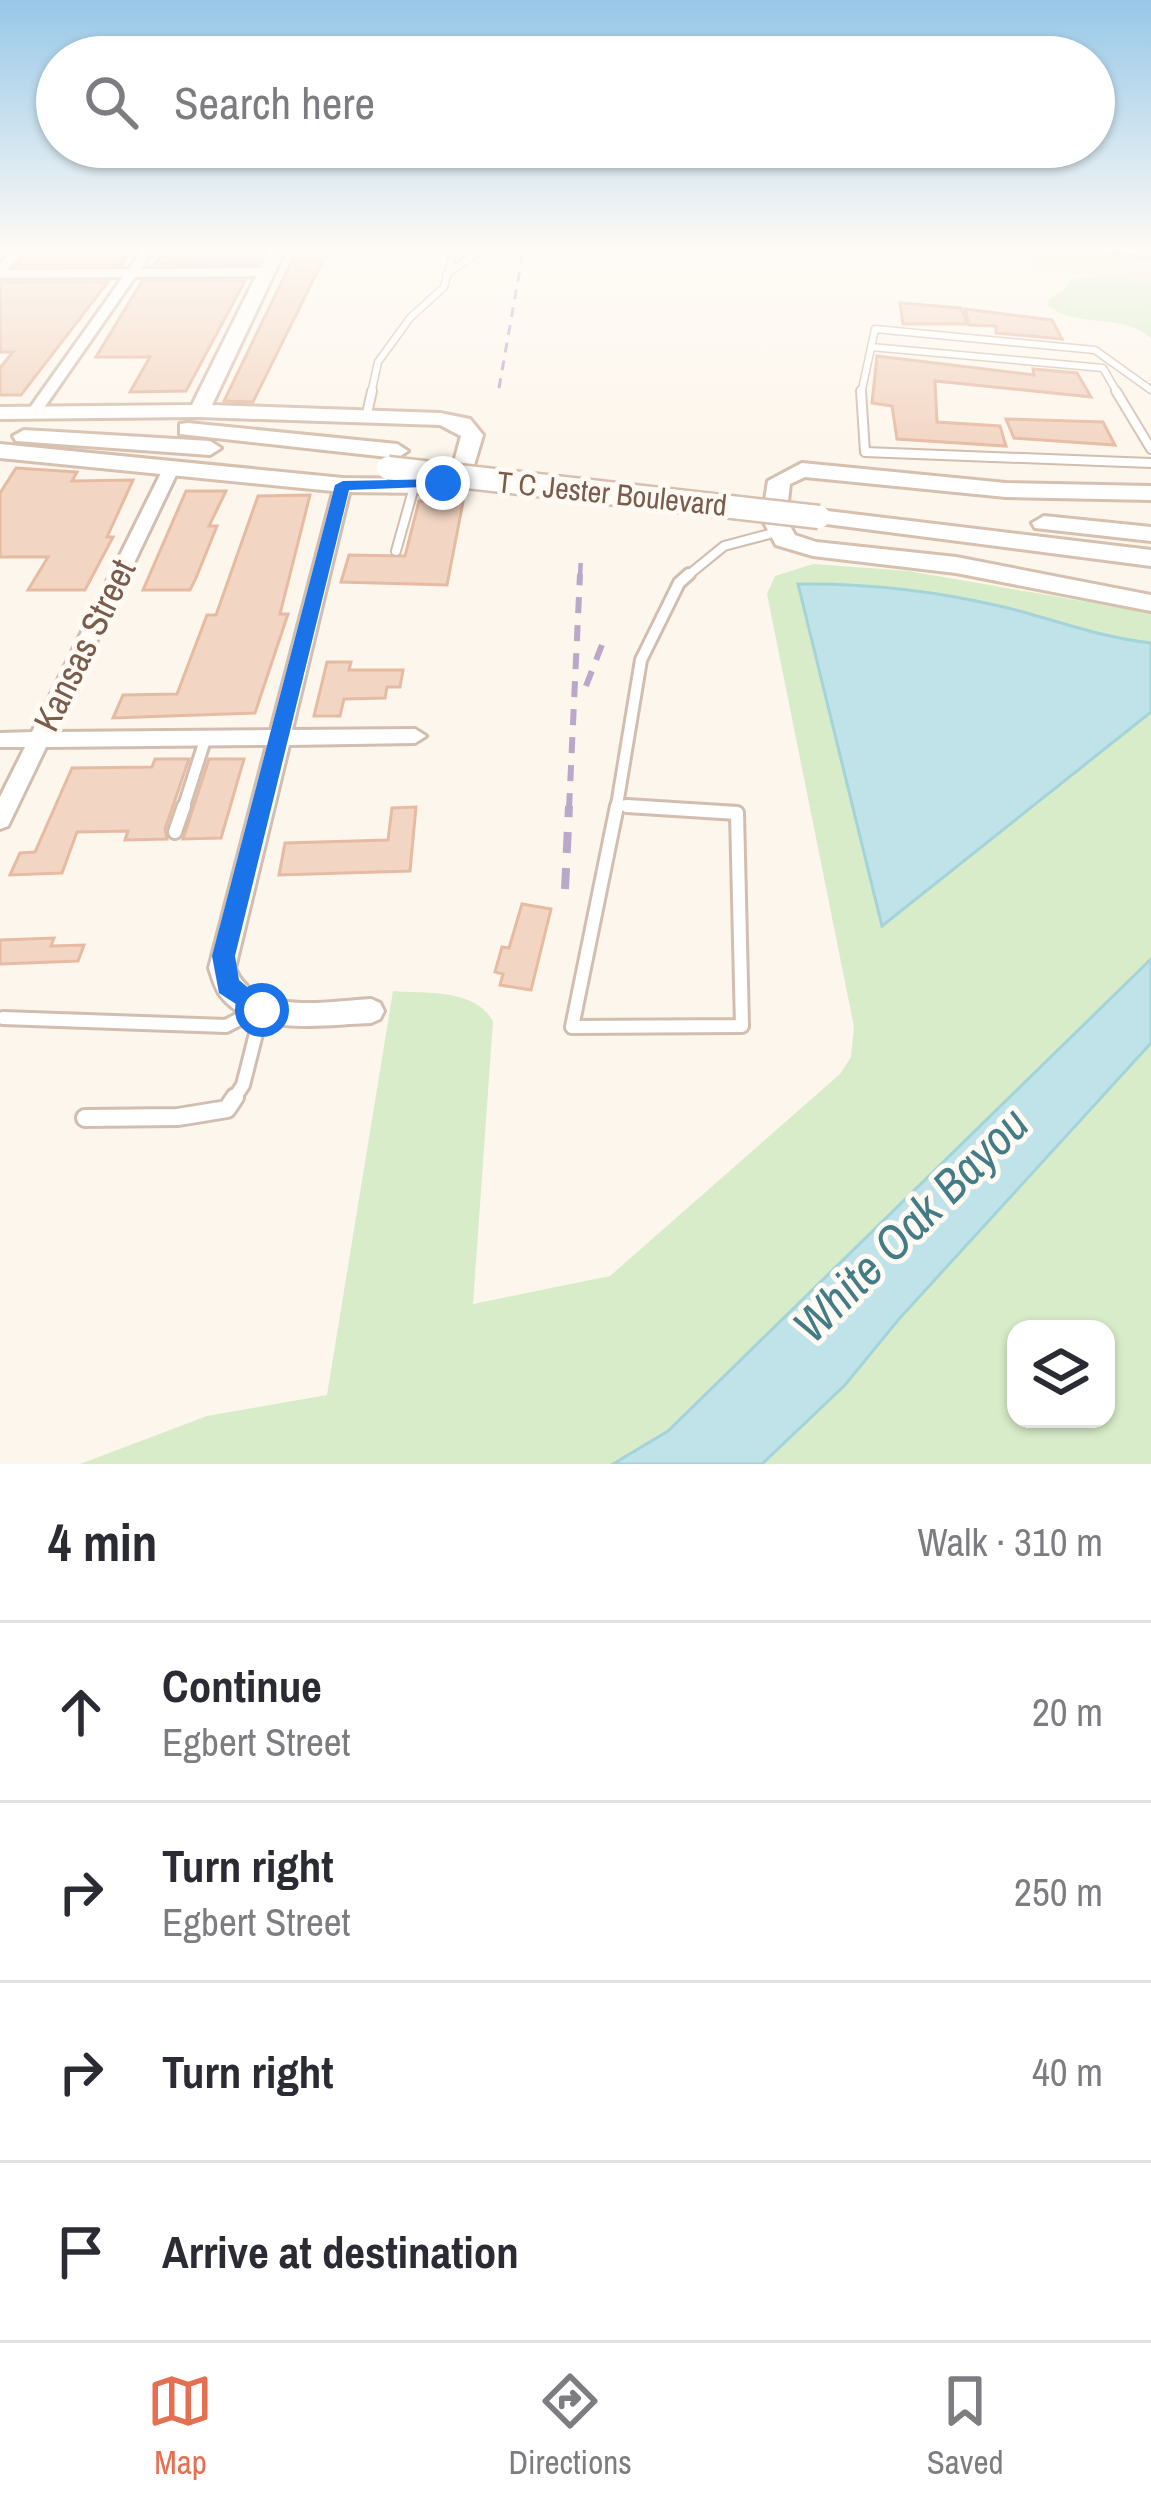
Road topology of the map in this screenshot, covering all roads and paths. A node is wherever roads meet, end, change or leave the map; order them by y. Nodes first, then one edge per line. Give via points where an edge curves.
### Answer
1 (103, 314) edge
2 (246, 314) edge
3 (414, 314) edge
4 (871, 347) junction
5 (1118, 366) junction
6 (1103, 368) junction
7 (1151, 390) edge
8 (199, 411) junction
9 (34, 412) junction
10 (0, 413) edge
11 (366, 418) junction
12 (1134, 420) junction
13 (1151, 420) edge
14 (0, 424) edge
15 (2, 449) edge
16 (1151, 449) edge
17 (392, 460) junction
18 (1041, 462) junction
19 (861, 463) junction
20 (1060, 463) junction
21 (1151, 463) edge
22 (170, 471) junction
23 (343, 485) junction
24 (414, 487) junction
25 (1062, 490) junction
26 (1151, 493) edge
27 (820, 508) junction
28 (1151, 530) edge
29 (777, 532) junction
30 (396, 551) dead end
31 (1151, 562) edge
32 (1151, 603) edge
33 (415, 736) dead end
34 (206, 737) junction
35 (280, 737) junction
36 (39, 739) junction
37 (0, 740) edge
38 (617, 805) junction
39 (0, 820) edge
40 (175, 832) dead end
41 (259, 1010) junction
42 (371, 1011) dead end
43 (2, 1018) edge
44 (85, 1118) dead end

1 - 9 street
2 - 8 main road
3 - 11 lane via 378,362
4 - 5 lane via 874,329 976,336 1095,350
4 - 6 lane
4 - 19 lane via 861,391
5 - 6 lane
5 - 7 lane
6 - 12 lane
8 - 9 main road
8 - 11 main road
9 - 10 main road
11 - 24 main road via 440,419 471,430 460,478
12 - 13 lane
12 - 16 lane
14 - 17 main road, T C Jester Boulevard via 153,426
15 - 17 main road, T C Jester Boulevard via 122,439
15 - 22 main road
17 - 27 main road, T C Jester Boulevard, bridge
18 - 19 lane
18 - 20 lane
18 - 25 lane
19 - 25 main road
19 - 29 main road via 783,477
20 - 21 lane
20 - 25 lane
22 - 23 main road
22 - 36 street, Kansas Street
23 - 24 main road
23 - 35 street
24 - 30 lane
25 - 26 main road
27 - 28 main road, T C Jester Boulevard
27 - 31 main road, T C Jester Boulevard
29 - 32 main road via 813,549 956,565
29 - 38 lane via 724,546 679,583 640,660
33 - 35 street
34 - 35 street
34 - 36 street
34 - 40 lane
35 - 41 street via 222,968 233,993
36 - 37 street
36 - 39 street, Kansas Street
38 - 38 lane via 572,1027 742,1026 737,813
41 - 42 street
41 - 43 lane via 226,1026
41 - 44 lane via 244,1085 227,1108

